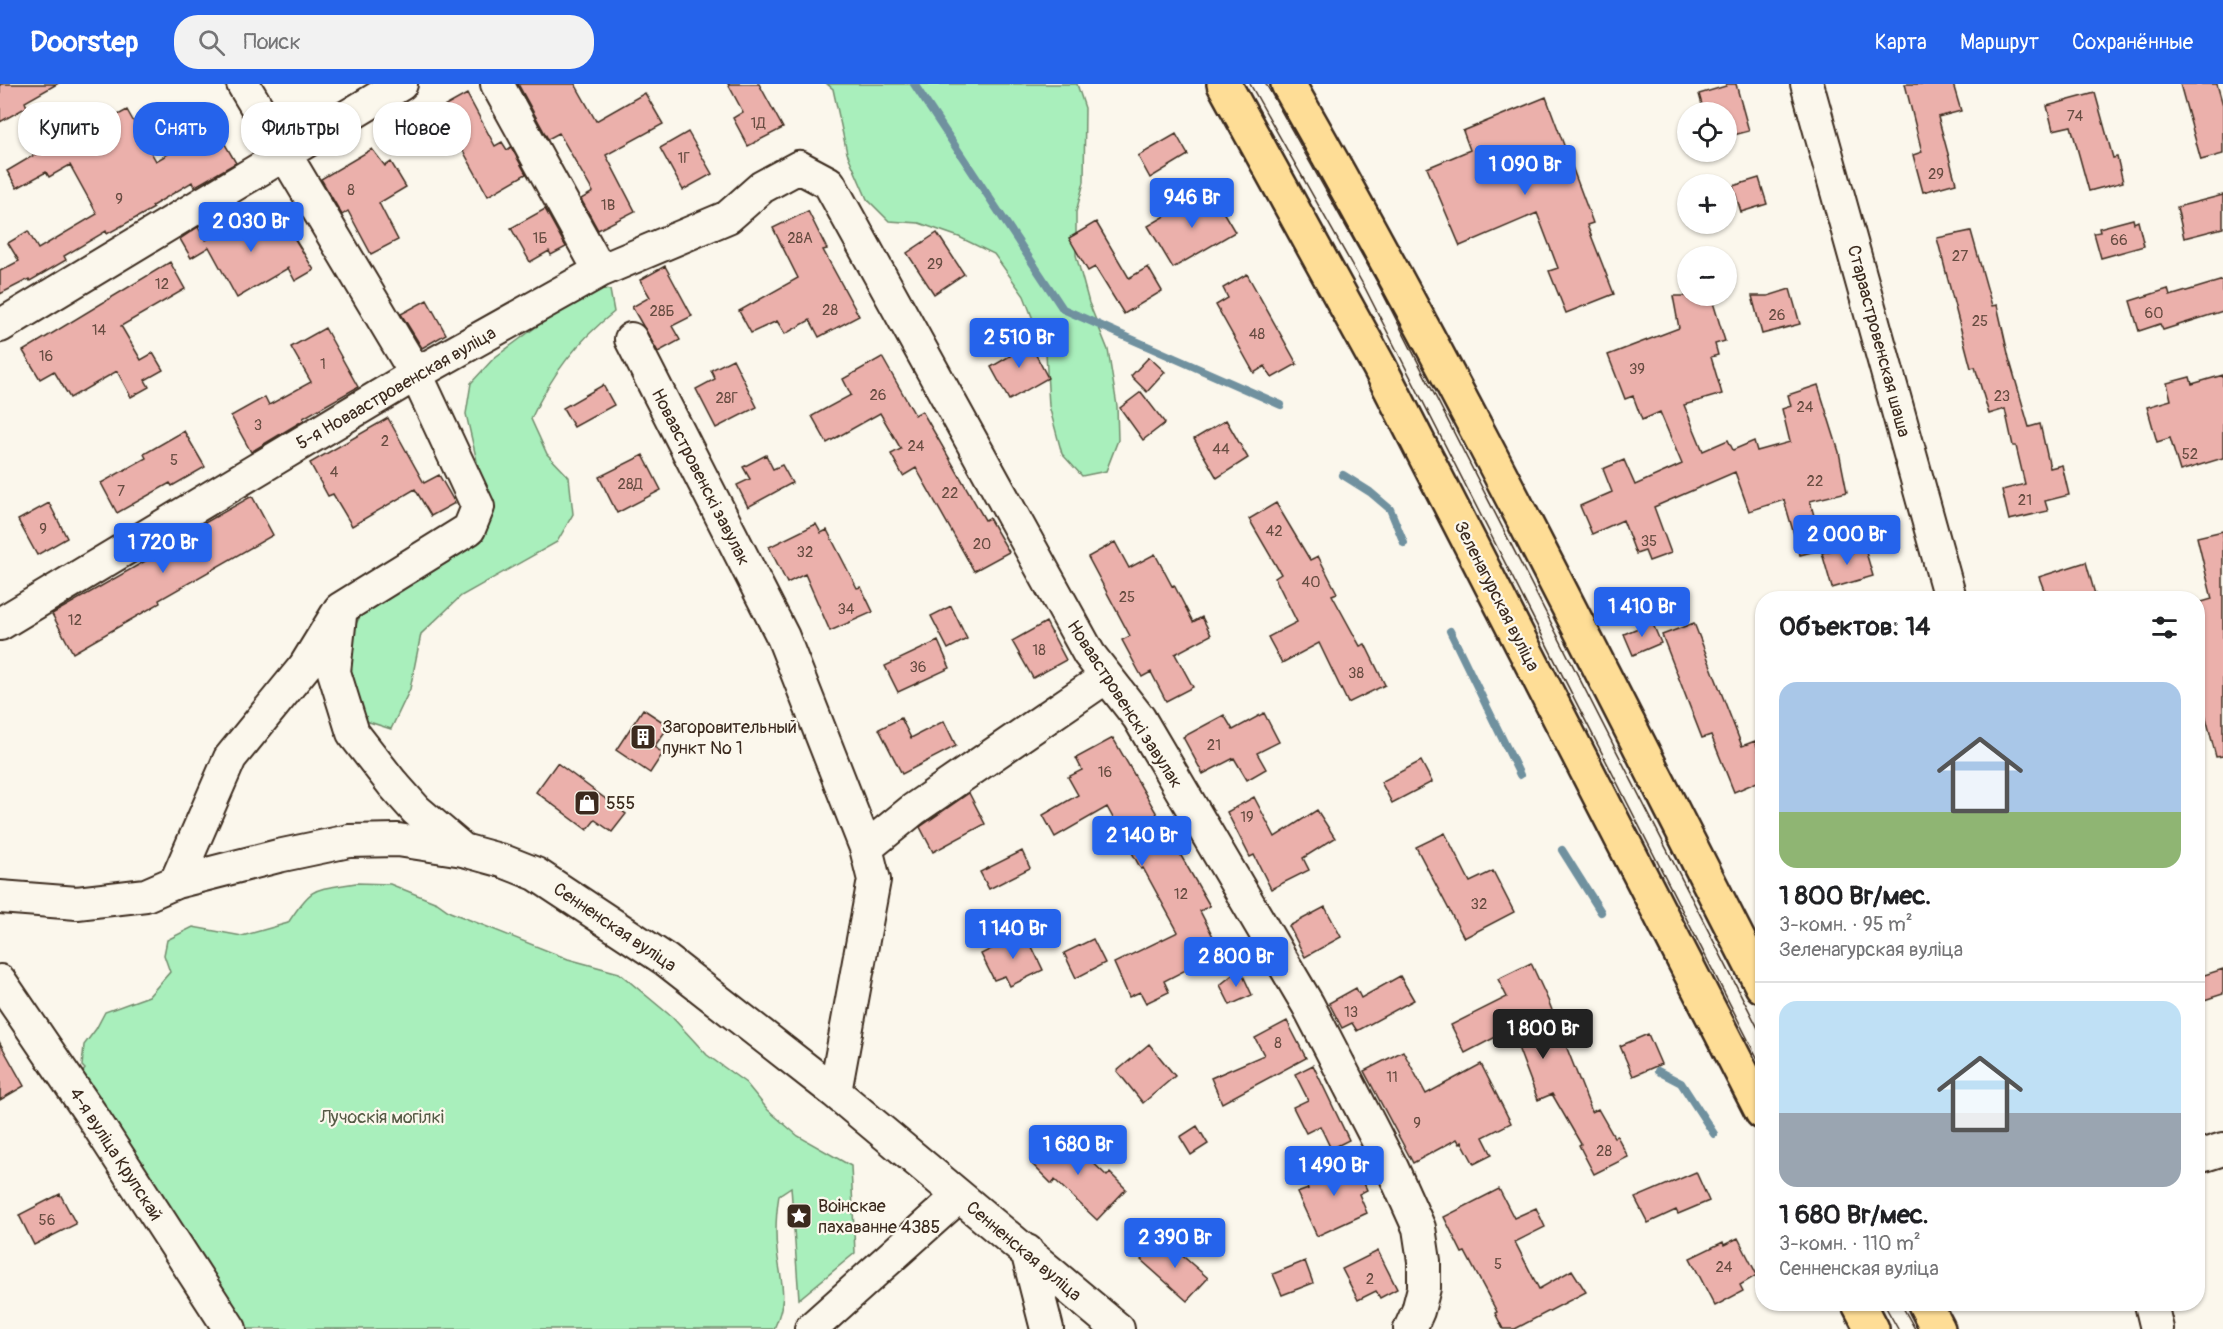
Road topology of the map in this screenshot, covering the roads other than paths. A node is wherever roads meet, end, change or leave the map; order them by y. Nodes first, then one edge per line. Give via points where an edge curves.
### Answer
1 (243, 84) edge
2 (401, 84) edge
3 (497, 84) edge
4 (1224, 84) edge
5 (1288, 84) edge
6 (1807, 84) edge
7 (254, 102) edge
8 (361, 108) edge
9 (279, 156) edge
10 (286, 156) edge
11 (799, 167) joint
12 (600, 271) junction
13 (0, 326) edge
14 (631, 339) dead end
15 (416, 374) junction
16 (1948, 591) edge
17 (340, 609) junction
18 (0, 624) edge
19 (1106, 677) junction
20 (866, 848) junction
21 (463, 850) junction
22 (176, 882) junction
23 (0, 897) edge
24 (1755, 972) edge
25 (0, 981) edge
26 (835, 1092) junction
27 (1755, 1098) edge
28 (2223, 1149) edge
29 (2205, 1155) edge
30 (959, 1196) junction
31 (1027, 1251) junction
32 (1862, 1311) edge
33 (1929, 1311) edge
34 (2153, 1311) edge
35 (230, 1329) edge
36 (812, 1329) edge
37 (1047, 1329) edge
38 (1118, 1329) edge
39 (1410, 1329) edge
40 (1872, 1329) edge
41 (1938, 1329) edge
42 (2157, 1329) edge

1 - 7 street
2 - 8 street
3 - 12 street
4 - 27 main road, Зеленагурская вуліца via 1379,366
5 - 24 main road via 1442,366
6 - 16 street, Стараастровенская шаша
9 - 13 street
10 - 15 street
11 - 12 street, 5-я Новаастровенская вуліца via 762,188 728,217
11 - 19 street, Новаастровенскі завулак via 829,183 1089,654
12 - 15 street, 5-я Новаастровенская вуліца
14 - 20 street, Новаастровенскі завулак via 783,637
15 - 17 street via 478,507 469,529
15 - 18 street, 5-я Новаастровенская вуліца
17 - 21 street via 334,672 353,733 416,810
17 - 22 street via 305,666 230,758
19 - 20 street via 914,808
19 - 39 street, Новаастровенскі завулак via 1138,718 1308,1005 1392,1168 1419,1228 1424,1261 1424,1288
20 - 26 street, Новаастровенскі завулак via 874,880
21 - 22 street, Сенненская вуліца via 398,840 349,841
21 - 26 street, Сенненская вуліца via 536,874 666,960
22 - 23 street, Сенненская вуліца via 146,895 76,903
25 - 35 street, 4-я вуліца Крупскай
26 - 30 street, Сенненская вуліца
28 - 29 street
30 - 31 street, Сенненская вуліца
30 - 36 street
31 - 37 street
31 - 38 street, Сенненская вуліца
32 - 40 main road
33 - 41 main road
34 - 42 street

